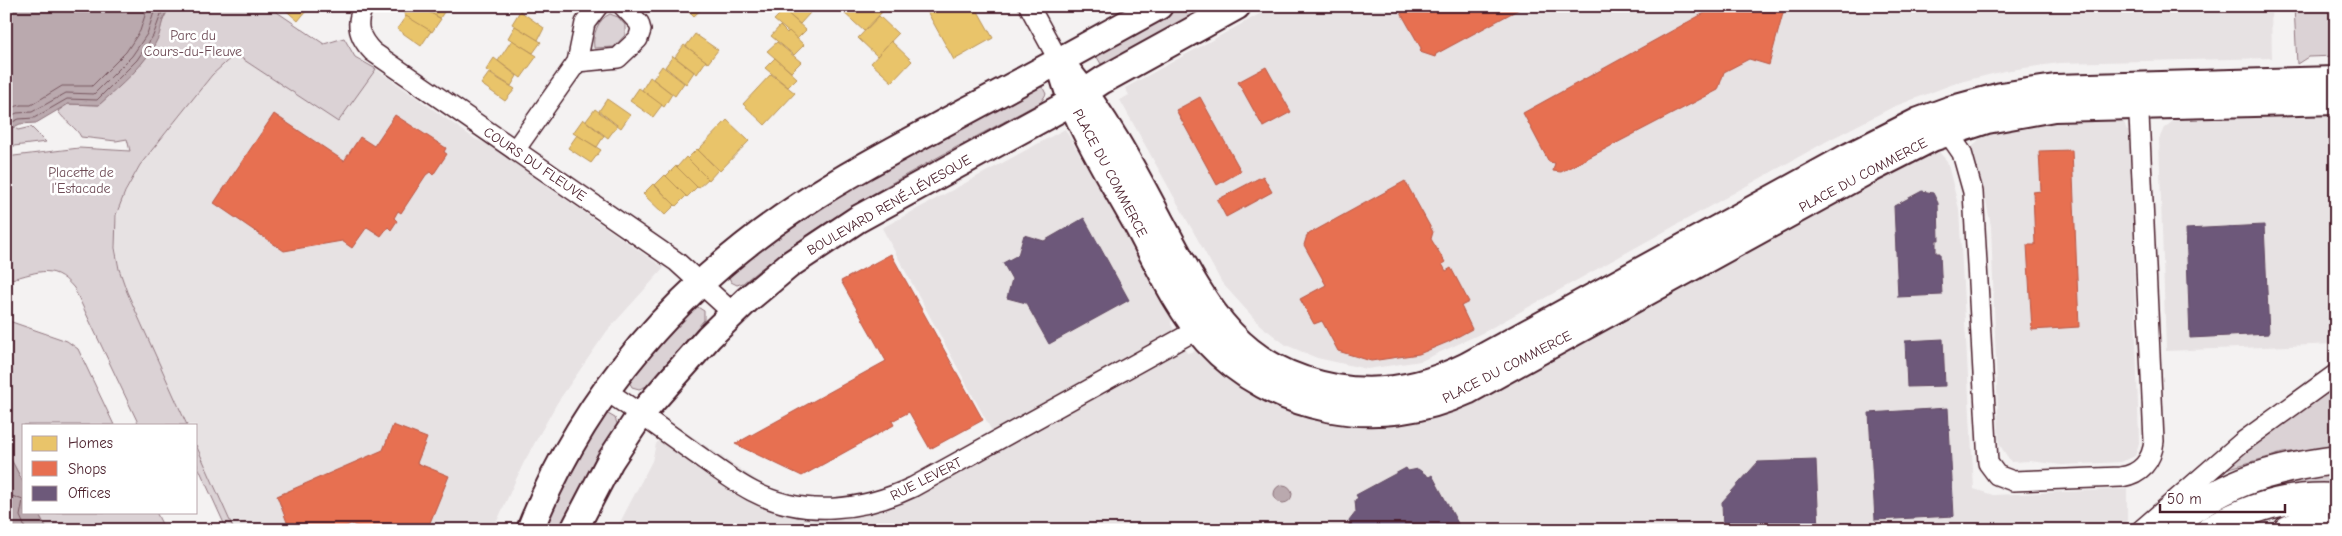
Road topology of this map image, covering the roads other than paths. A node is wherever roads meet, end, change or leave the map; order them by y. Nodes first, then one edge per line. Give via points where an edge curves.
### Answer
1 (364, 6) edge
2 (598, 6) edge
3 (623, 6) edge
4 (1030, 6) edge
5 (1159, 6) edge
6 (1237, 6) edge
7 (1059, 61) junction
8 (578, 62) junction
9 (2336, 80) edge
10 (2139, 95) junction
11 (1079, 97) junction
12 (2336, 101) edge
13 (1941, 123) junction
14 (515, 150) junction
15 (702, 283) junction
16 (733, 313) junction
17 (1207, 324) junction
18 (2336, 374) edge
19 (605, 390) junction
20 (641, 414) junction
21 (2336, 460) edge
22 (2336, 498) edge
23 (2336, 511) edge
24 (530, 530) edge
25 (574, 530) edge
26 (2141, 530) edge
27 (2163, 530) edge
28 (2212, 530) edge
29 (2288, 530) edge

1 - 14 street, COURS DU FLEUVE via 358,29 374,52
2 - 8 street via 585,23
3 - 8 street via 639,23 638,39 618,58
4 - 7 street
5 - 7 street
6 - 11 street, BOULEVARD RENÉ-LÉVESQUE via 1103,80
7 - 11 street, PLACE DU COMMERCE
7 - 15 street via 802,204
8 - 14 street
9 - 10 street, PLACE DU COMMERCE
10 - 12 street, PLACE DU COMMERCE
10 - 13 street, PLACE DU COMMERCE via 2076,87 2028,91 1981,101
10 - 13 street via 2154,441 2146,464 2121,477 2013,481 1997,475 1988,463 1973,192 1962,153
11 - 16 street, BOULEVARD RENÉ-LÉVESQUE via 828,238 789,265
11 - 17 street, PLACE DU COMMERCE via 1078,117 1163,273
13 - 17 street, PLACE DU COMMERCE via 1850,156 1467,366 1418,386 1365,392 1309,382 1281,370
14 - 15 street, COURS DU FLEUVE
15 - 16 street, COURS DU FLEUVE
15 - 19 street via 650,335
16 - 20 street, BOULEVARD RENÉ-LÉVESQUE via 695,351
17 - 20 street, RUE LEVERT via 913,488 853,507 810,508 767,498 741,485
18 - 26 street via 2241,443
19 - 20 street, RUE LEVERT
19 - 24 street via 564,456
20 - 25 street, BOULEVARD RENÉ-LÉVESQUE via 610,461
21 - 27 highway via 2286,468 2243,480 2195,506
22 - 28 highway via 2305,497 2274,502 2242,513
23 - 29 highway

